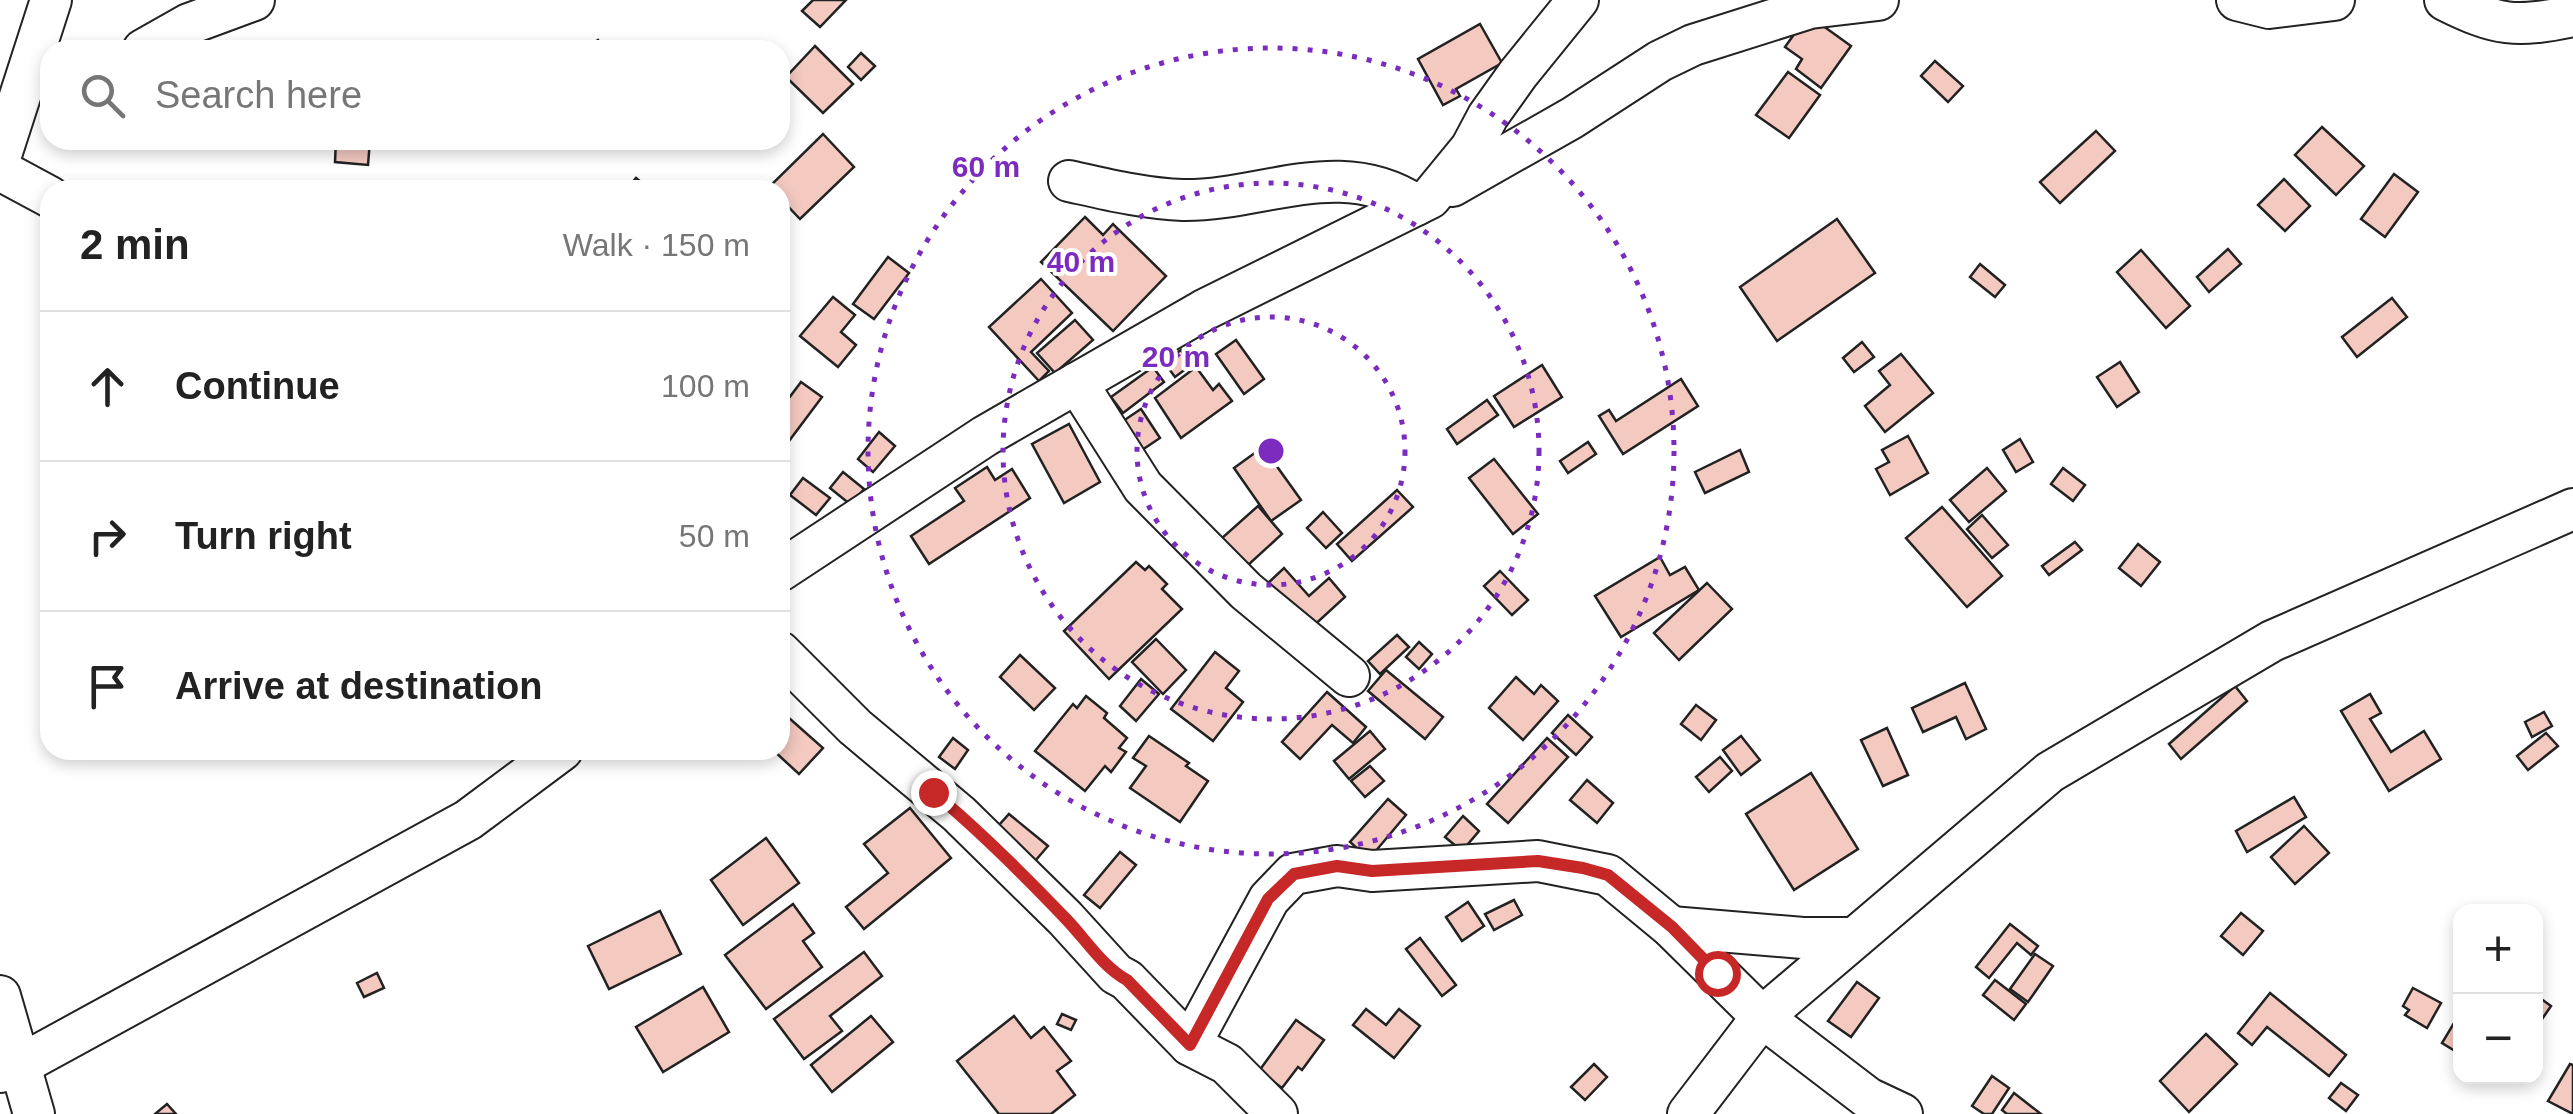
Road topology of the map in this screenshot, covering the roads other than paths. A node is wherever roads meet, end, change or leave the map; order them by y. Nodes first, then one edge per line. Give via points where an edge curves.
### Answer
1 (51, 0) edge
2 (254, 0) edge
3 (1578, 0) edge
4 (1878, 0) edge
5 (2237, 0) edge
6 (2334, 0) edge
7 (2445, 0) edge
8 (2573, 16) edge
9 (160, 40) edge
10 (40, 121) edge
11 (1, 150) edge
12 (1069, 181) dead end
13 (40, 187) edge
14 (1423, 202) junction
15 (1077, 382) junction
16 (2573, 510) edge
17 (790, 563) edge
18 (790, 662) edge
19 (1349, 676) dead end
20 (549, 760) edge
21 (1672, 927) junction
22 (1852, 938) junction
23 (0, 996) edge
24 (1762, 1016) junction
25 (1190, 1045) junction
26 (10, 1069) edge
27 (34, 1114) edge
28 (1277, 1114) edge
29 (1688, 1114) edge
30 (1902, 1114) edge

1 - 11 street
2 - 9 street
3 - 14 street via 1518,74 1471,148
4 - 14 street via 1810,8 1660,61
5 - 6 street via 2282,8
7 - 8 street via 2478,16 2526,26
10 - 11 street
11 - 13 street
12 - 14 street via 1182,200 1325,179
14 - 15 street via 1204,310
15 - 17 street
15 - 19 street via 1143,487 1246,591
16 - 22 street via 2272,641 2050,772
18 - 25 street via 959,814
20 - 26 street via 468,820
21 - 22 street
21 - 24 street
21 - 25 street via 1608,875 1553,863 1372,871 1337,866 1294,874 1268,899
22 - 24 street
23 - 26 street
24 - 29 street
24 - 30 street via 1868,1098
25 - 28 street via 1227,1064
26 - 27 street

